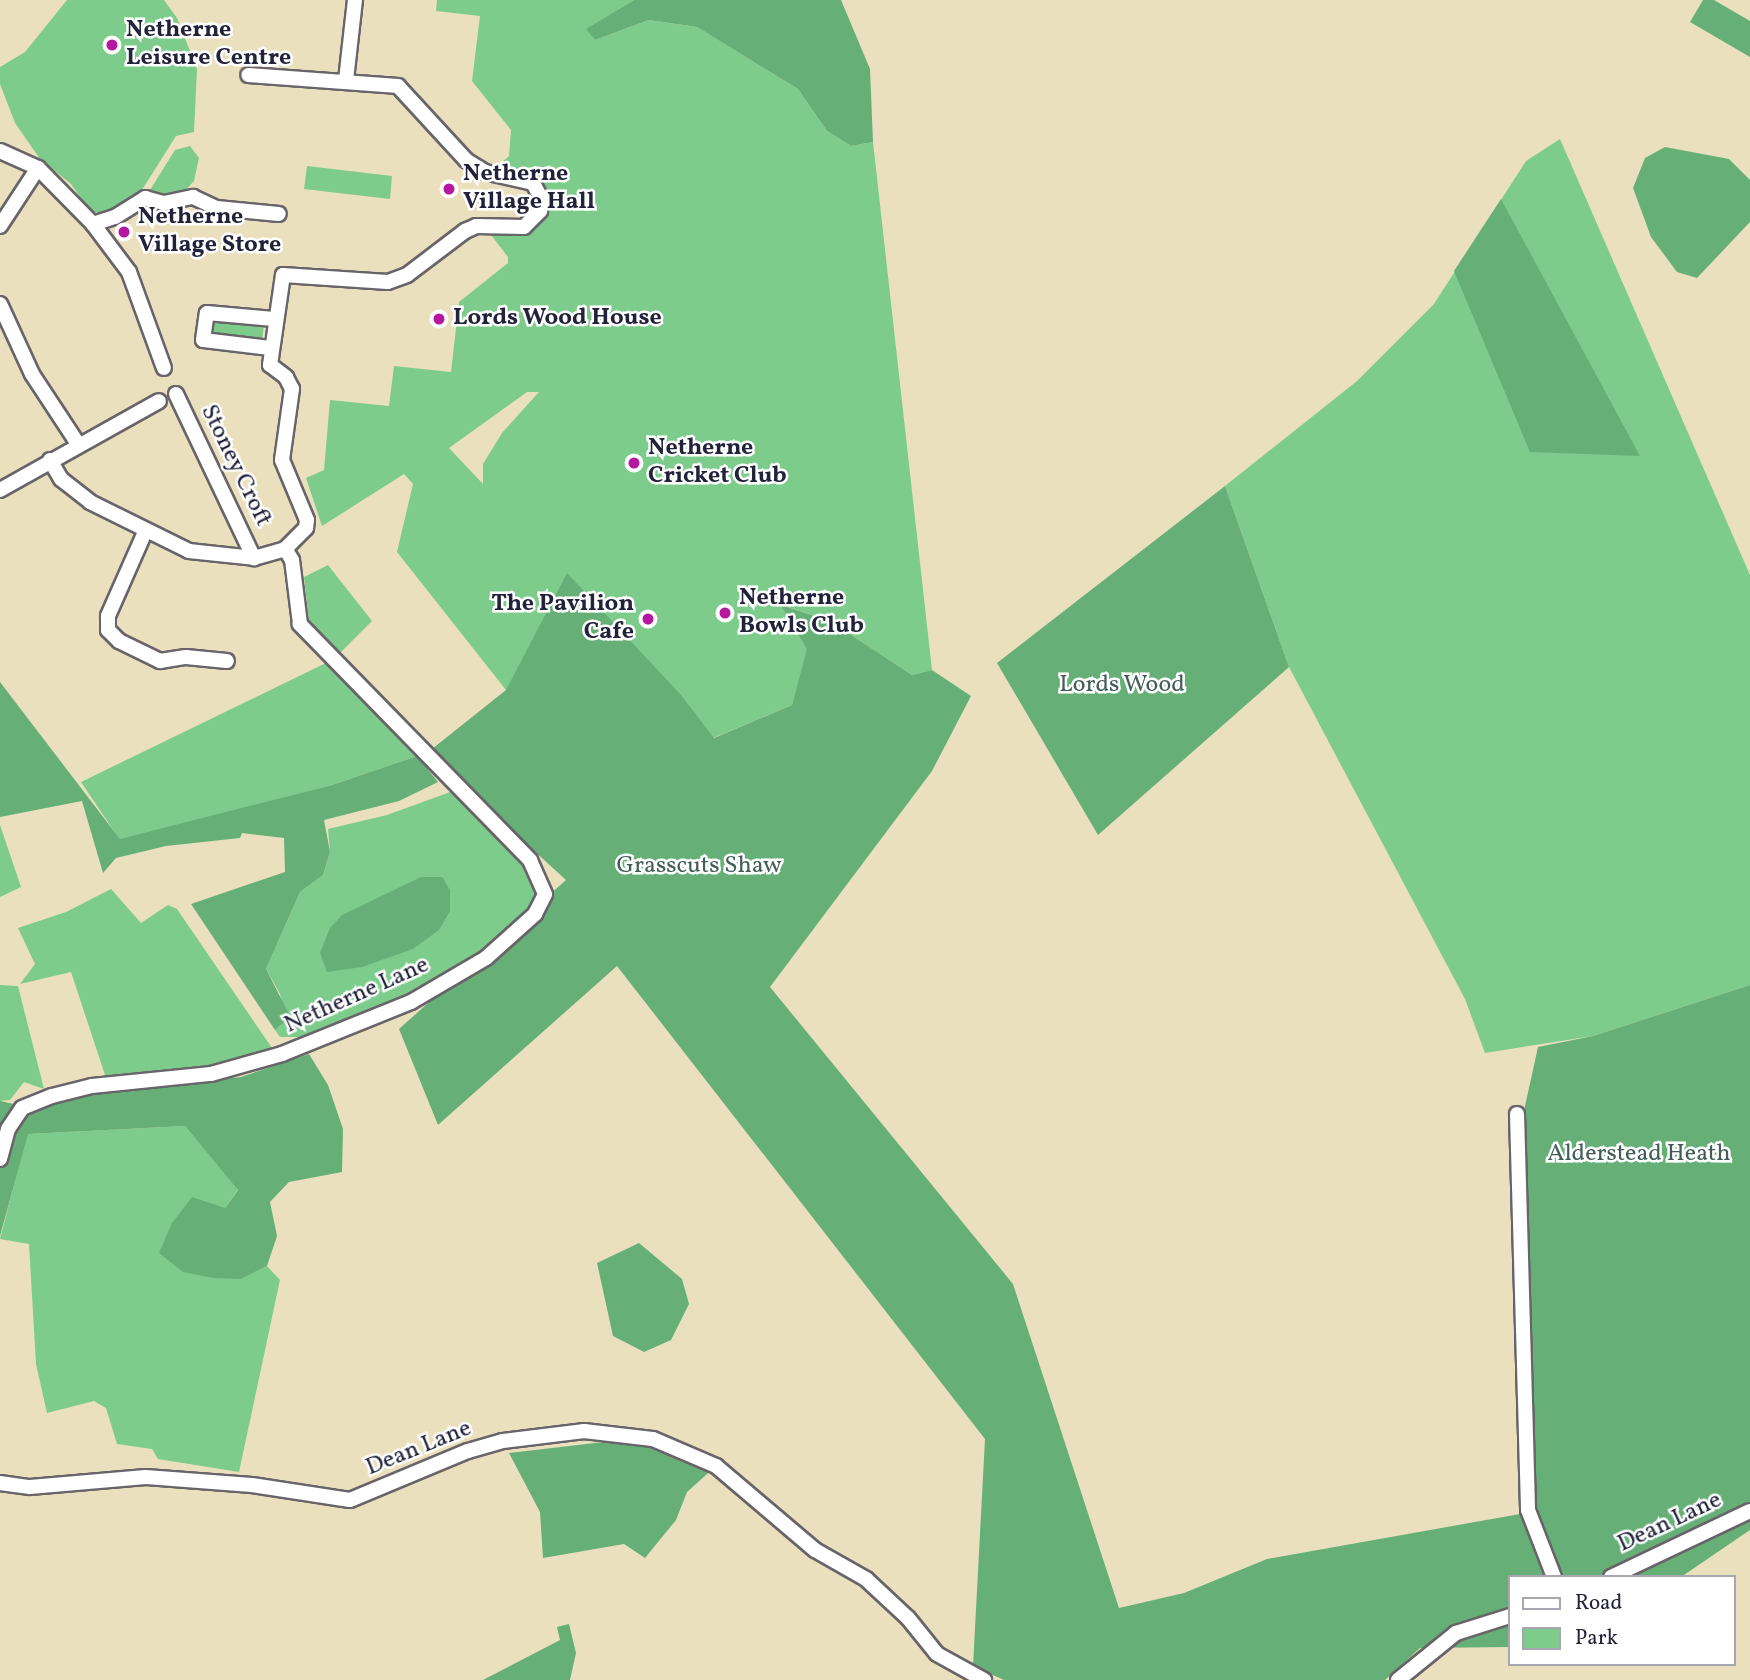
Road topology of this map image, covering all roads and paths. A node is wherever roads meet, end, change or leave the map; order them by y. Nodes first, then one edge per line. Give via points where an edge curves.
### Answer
1 (355, 0) edge
2 (248, 75) dead end
3 (346, 80) junction
4 (0, 151) edge
5 (38, 169) junction
6 (279, 214) dead end
7 (93, 224) junction
8 (0, 226) edge
9 (0, 304) edge
10 (274, 319) junction
11 (270, 348) junction
12 (164, 368) dead end
13 (176, 394) dead end
14 (159, 401) dead end
15 (78, 444) junction
16 (50, 460) junction
17 (0, 490) edge
18 (145, 532) junction
19 (285, 549) junction
20 (254, 558) junction
21 (226, 661) dead end
22 (1517, 1114) dead end
23 (0, 1159) edge
24 (0, 1483) edge
25 (1750, 1511) edge
26 (1553, 1575) edge
27 (1615, 1575) edge
28 (1508, 1617) edge
29 (984, 1680) edge
30 (1398, 1680) edge

1 - 3 street
2 - 3 street
3 - 10 street via 398,86 466,160 485,172 523,178 536,187 542,204 530,225 476,226 451,239 407,275 388,282 287,273 280,280
4 - 5 street
5 - 7 street
5 - 8 street
6 - 7 street via 216,208 193,197 164,203 145,198 116,217
7 - 12 street via 129,272
9 - 15 street via 32,374
10 - 11 street
10 - 11 street via 207,313 203,340
11 - 19 street via 270,365 286,377 292,389 282,460 307,520 306,528
13 - 20 street, Stoney Croft
14 - 15 street
15 - 16 street
16 - 17 street
16 - 18 street via 61,479 90,502
18 - 20 street via 190,551
18 - 21 street via 108,616 108,630 119,641 160,661 186,657
19 - 20 street
19 - 23 street, Netherne Lane via 292,560 300,624 530,860 545,894 535,914 486,958 411,1002 282,1054 211,1074 92,1086 52,1096 22,1108 8,1129
22 - 26 street via 1528,1510
24 - 29 street, Dean Lane via 30,1487 146,1477 252,1485 350,1500 503,1441 584,1431 653,1439 716,1466 815,1550 866,1579 908,1618 937,1654
25 - 27 street, Dean Lane
28 - 30 street via 1456,1633

